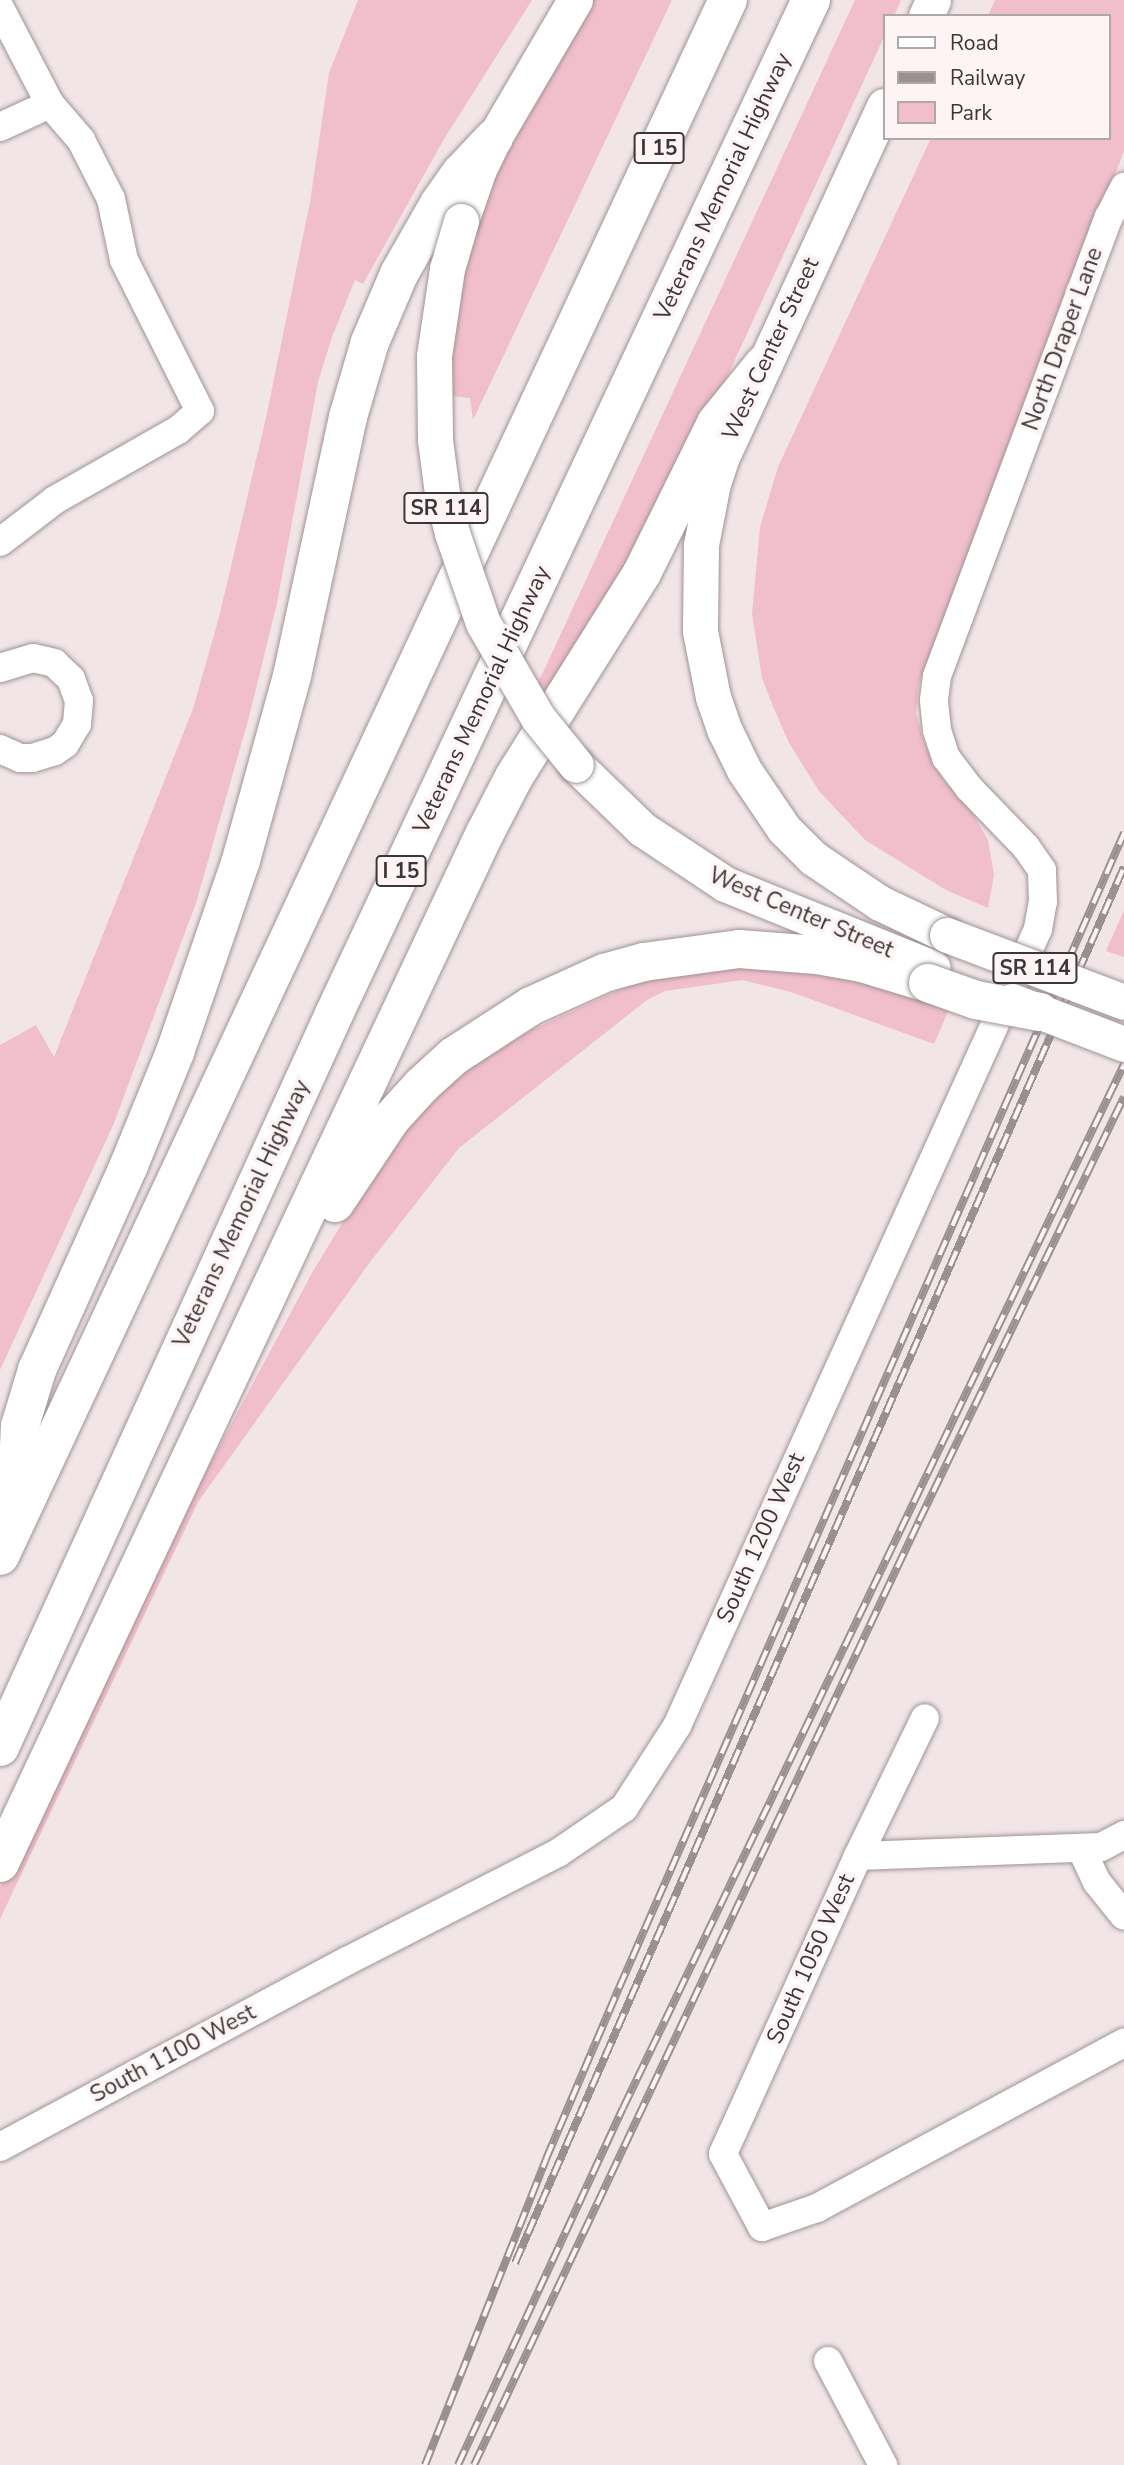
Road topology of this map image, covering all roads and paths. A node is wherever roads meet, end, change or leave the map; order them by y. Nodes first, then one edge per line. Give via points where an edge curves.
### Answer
1 (575, 0) edge
2 (728, 0) edge
3 (811, 0) edge
4 (0, 8) edge
5 (50, 104) junction
6 (883, 108) edge
7 (0, 127) edge
8 (494, 138) junction
9 (1124, 187) edge
10 (764, 364) junction
11 (0, 542) edge
12 (0, 668) edge
13 (0, 749) edge
14 (1018, 973) joint
15 (931, 976) junction
16 (1124, 1002) edge
17 (1040, 1012) joint
18 (1124, 1044) edge
19 (233, 1373) junction
20 (7, 1540) edge
21 (925, 1718) dead end
22 (0, 1746) edge
23 (1124, 1835) edge
24 (1081, 1848) junction
25 (858, 1856) junction
26 (0, 1863) edge
27 (1124, 1916) edge
28 (346, 1961) joint
29 (1124, 2043) edge
30 (0, 2147) edge
31 (828, 2361) dead end
32 (883, 2465) edge

1 - 8 main road, West Center Street / SR 114
2 - 20 highway, I 15
3 - 22 highway, Veterans Memorial Highway / I 15 via 328,1027
4 - 5 street
5 - 7 street
5 - 11 street via 81,140 111,199 124,260 200,411 178,430 55,500
6 - 10 main road, West Center Street / SR 114
8 - 15 main road, West Center Street / SR 114, bridge via 479,169 447,269 434,356 435,440 442,493 483,623 538,718 612,803 650,835 725,884
8 - 20 highway via 439,204 399,274 370,342 348,417 292,676 241,860 175,1052 37,1370 20,1426
9 - 14 street, North Draper Lane via 937,676 933,700 946,758 1042,870 1038,929
10 - 16 main road, West Center Street / SR 114, bridge via 722,456 705,517 699,572 700,631 713,697 744,770 784,829 813,858 880,903 947,935
10 - 19 highway via 716,423 642,573 508,788
12 - 13 street via 33,658 54,663 71,679 79,712 72,734 55,751 20,758
14 - 28 street, South 1200 West via 677,1726 624,1808 558,1853
15 - 17 highway, bridge via 976,1000
15 - 19 highway via 817,955 739,949 644,962 604,973 531,1006 454,1056 391,1119 341,1192 265,1331
17 - 18 main road, SR 114, bridge
19 - 26 highway
21 - 25 street
23 - 24 street, South 1050 West via 1101,1847
24 - 25 street, South 1050 West
24 - 27 street via 1097,1882
25 - 29 street, South 1050 West via 723,2154 762,2227 817,2208
28 - 30 street, South 1100 West
31 - 32 street

